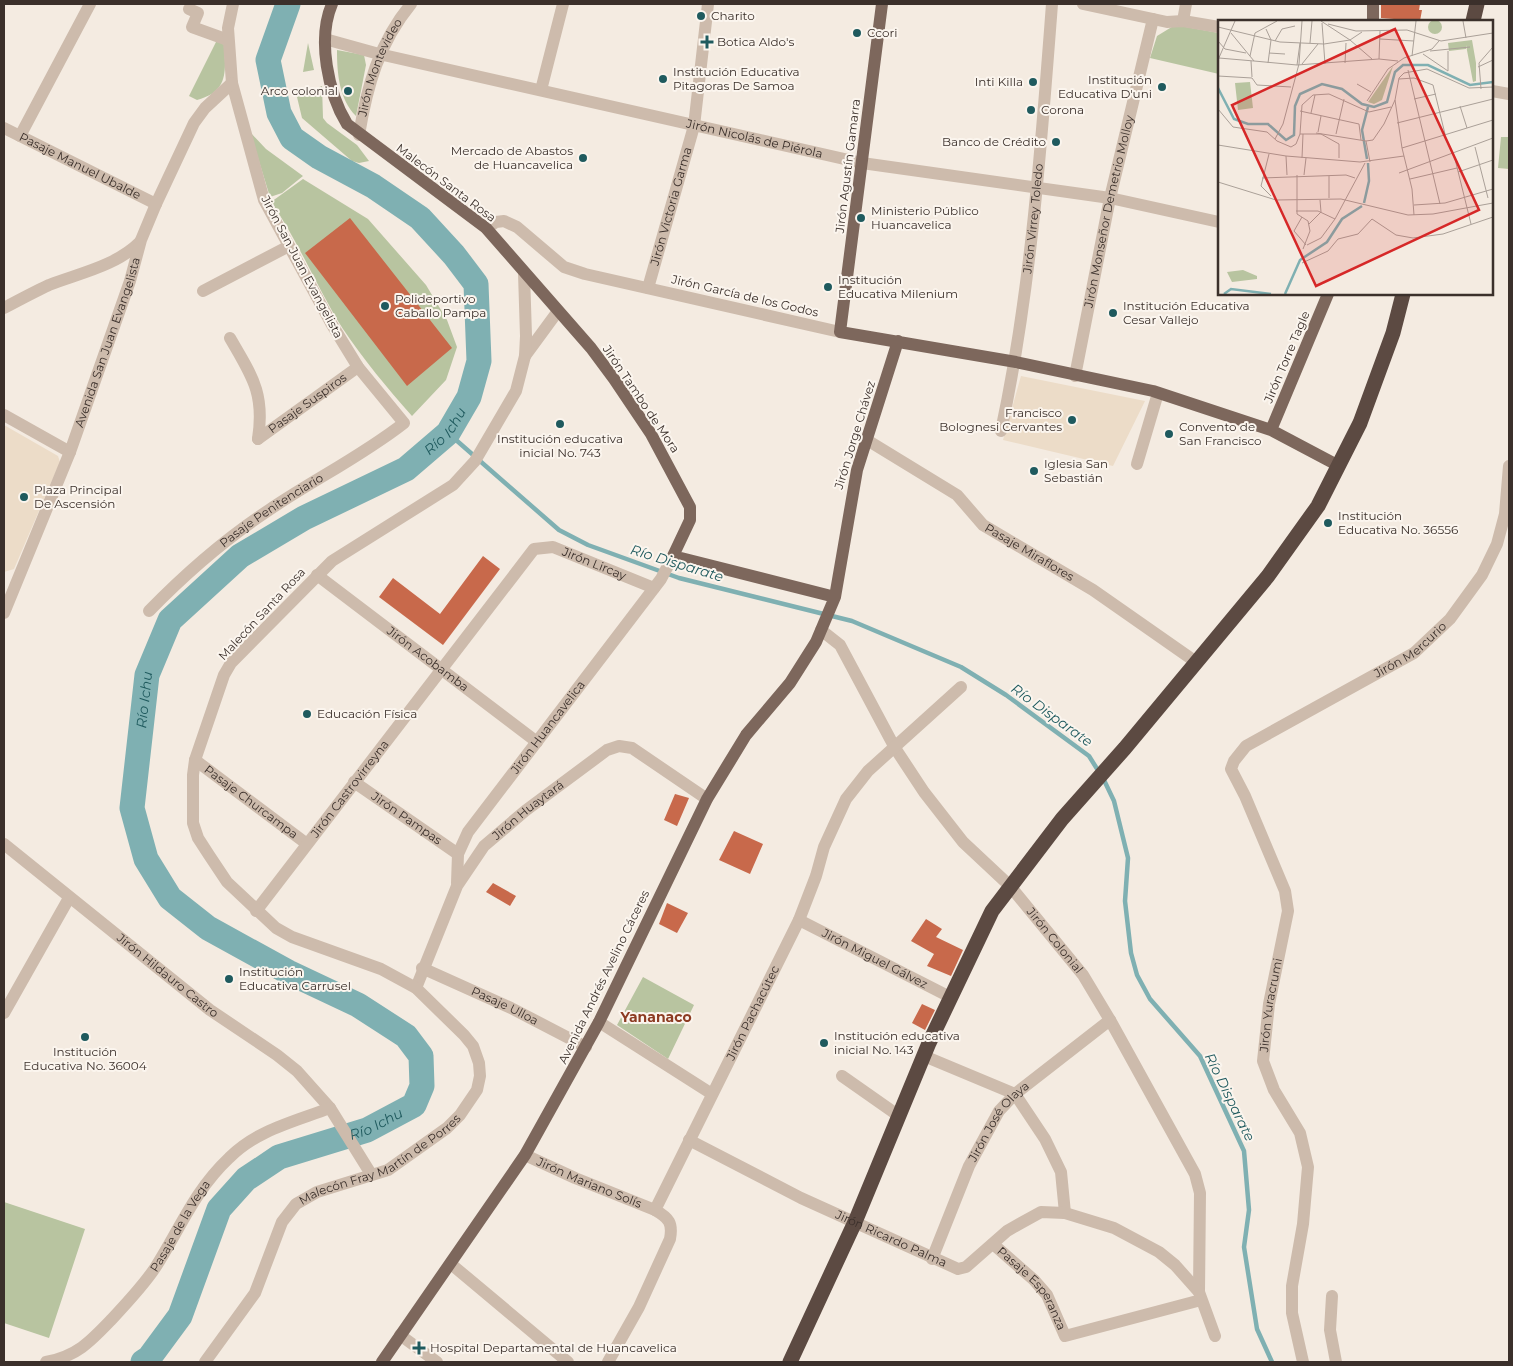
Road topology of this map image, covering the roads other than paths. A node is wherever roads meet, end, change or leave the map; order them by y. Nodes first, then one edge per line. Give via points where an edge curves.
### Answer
1 (90, 4) edge
2 (233, 4) edge
3 (332, 4) edge
4 (411, 4) edge
5 (562, 4) edge
6 (708, 4) edge
7 (882, 4) edge
8 (1052, 4) edge
9 (1082, 4) edge
10 (1186, 4) edge
11 (1373, 4) edge
12 (1477, 4) edge
13 (189, 9) dead end
14 (1153, 19) junction
15 (1372, 20) edge
16 (1473, 20) edge
17 (1183, 21) junction
18 (1218, 27) edge
19 (325, 39) junction
20 (228, 40) junction
21 (379, 54) junction
22 (232, 83) junction
23 (542, 90) junction
24 (1493, 91) edge
25 (1509, 94) edge
26 (694, 126) junction
27 (4, 128) edge
28 (359, 135) junction
29 (20, 136) junction
30 (862, 163) junction
31 (1037, 189) junction
32 (1110, 198) junction
33 (156, 204) junction
34 (1218, 222) edge
35 (486, 228) junction
36 (141, 240) junction
37 (289, 246) junction
38 (524, 273) junction
39 (648, 288) junction
40 (203, 291) dead end
41 (1328, 295) edge
42 (1403, 295) edge
43 (4, 308) edge
44 (558, 311) junction
45 (840, 332) junction
46 (230, 338) dead end
47 (898, 341) junction
48 (525, 356) junction
49 (1016, 362) junction
50 (358, 368) junction
51 (1075, 376) junction
52 (1158, 393) junction
53 (4, 415) edge
54 (404, 423) joint
55 (1271, 430) junction
56 (1002, 431) dead end
57 (867, 440) junction
58 (70, 452) junction
59 (1137, 464) dead end
60 (1339, 466) junction
61 (1509, 466) edge
62 (534, 549) joint
63 (673, 556) junction
64 (317, 575) junction
65 (660, 578) junction
66 (9, 588) edge
67 (834, 602) junction
68 (149, 611) dead end
69 (4, 613) edge
70 (823, 627) junction
71 (1196, 662) junction
72 (440, 669) junction
73 (961, 687) dead end
74 (537, 742) junction
75 (895, 748) junction
76 (195, 760) junction
77 (1231, 769) joint
78 (354, 782) junction
79 (707, 799) junction
80 (4, 844) edge
81 (308, 844) junction
82 (458, 854) junction
83 (457, 886) junction
84 (1010, 886) junction
85 (69, 898) junction
86 (256, 911) junction
87 (799, 920) junction
88 (422, 968) junction
89 (416, 988) junction
90 (950, 997) junction
91 (4, 1013) edge
92 (1110, 1020) junction
93 (600, 1022) junction
94 (586, 1047) junction
95 (924, 1056) junction
96 (842, 1076) dead end
97 (712, 1094) junction
98 (1015, 1094) junction
99 (330, 1108) junction
100 (899, 1116) junction
101 (689, 1140) junction
102 (525, 1154) junction
103 (368, 1170) junction
104 (655, 1210) junction
105 (1065, 1213) junction
106 (855, 1222) junction
107 (993, 1244) junction
108 (932, 1259) junction
109 (451, 1264) junction
110 (1200, 1296) junction
111 (1332, 1296) dead end
112 (400, 1335) junction
113 (1215, 1336) dead end
114 (46, 1362) edge
115 (205, 1362) edge
116 (382, 1362) edge
117 (437, 1362) edge
118 (568, 1362) edge
119 (608, 1362) edge
120 (790, 1362) edge
121 (1303, 1362) edge
122 (1336, 1362) edge

1 - 29 street
2 - 20 street, Jirón San Juan Evangelista
3 - 19 main road, Malecón Santa Rosa
4 - 21 street, Jirón Montevideo via 395,23
5 - 23 street
6 - 26 street, Jirón Victoria Garma
7 - 30 main road, Jirón Agustín Gamarra
8 - 31 street, Jirón Virrey Toledo
9 - 14 street
10 - 17 street
11 - 15 main road
12 - 16 highway
13 - 20 street via 198,13 192,27
14 - 17 street
14 - 32 street, Jirón Monseñor Demetrio Molloy
17 - 18 street
19 - 21 street, Jirón Nicolás de Piérola
19 - 28 main road, Malecón Santa Rosa via 336,107
20 - 22 street, Jirón San Juan Evangelista
21 - 23 street, Jirón Nicolás de Piérola
21 - 28 street, Jirón Montevideo via 371,75
22 - 33 street, Avenida San Juan Evangelista via 194,123
22 - 37 street, Jirón San Juan Evangelista via 264,200
23 - 26 street, Jirón Nicolás de Piérola
24 - 25 street
26 - 30 street, Jirón Nicolás de Piérola
26 - 39 street, Jirón Victoria Garma
27 - 29 street, Pasaje Manuel Ubalde
28 - 35 main road, Malecón Santa Rosa
29 - 33 street, Pasaje Manuel Ubalde
30 - 31 street, Jirón Nicolás de Piérola
30 - 45 main road, Jirón Agustín Gamarra
31 - 32 street, Jirón Nicolás de Piérola
31 - 49 street, Jirón Virrey Toledo
32 - 34 street, Jirón Nicolás de Piérola
32 - 51 street, Jirón Monseñor Demetrio Molloy
33 - 36 street, Avenida San Juan Evangelista
35 - 38 main road, Malecón Santa Rosa
35 - 39 street, Jirón García de los Godos via 504,221 517,227 564,267
36 - 43 street via 129,253 47,286
36 - 58 street, Avenida San Juan Evangelista via 130,281
37 - 40 street
37 - 50 street, Jirón San Juan Evangelista
38 - 44 main road, Jirón Tambo de Mora
38 - 48 street
39 - 45 street, Jirón García de los Godos
41 - 55 main road, Jirón Torre Tagle
42 - 60 highway via 1381,368
44 - 48 street
44 - 63 main road, Jirón Tambo de Mora via 614,378 651,434 687,500 690,520
45 - 47 main road, Jirón García de los Godos
46 - 50 street, Pasaje Suspiros via 256,381 261,418 258,439
47 - 49 main road, Jirón García de los Godos
47 - 57 main road, Jirón Jorge Chávez
48 - 64 street, Malecón Santa Rosa via 516,391 486,446 461,476 332,561
49 - 51 main road, Jirón García de los Godos
49 - 56 street, Jirón Virrey Toledo
50 - 54 street, Jirón San Juan Evangelista
51 - 52 main road, Jirón García de los Godos
52 - 55 main road, Jirón García de los Godos
52 - 59 street
53 - 58 street
54 - 68 street, Pasaje Penitenciario via 219,544
55 - 60 main road, Jirón García de los Godos
57 - 67 main road, Jirón Jorge Chávez via 852,492
57 - 71 street, Pasaje Miraflores via 957,495 983,526 1093,590
58 - 66 street, Avenida San Juan Evangelista
60 - 71 highway via 1318,506 1268,576
61 - 77 street, Jirón Mercurio via 1497,544 1482,575 1450,619 1414,653 1246,746
62 - 65 street, Jirón Lircay via 553,547
62 - 72 street, Jirón Castrovirreyna
63 - 65 street, Jirón Tambo de Mora
63 - 67 main road
64 - 72 street, Jirón Acobamba
64 - 76 street, Malecón Santa Rosa via 231,663
65 - 74 street, Jirón Huancavelica
66 - 69 street, Avenida San Juan Evangelista
67 - 70 main road, Avenida Andrés Avelino Cáceres
70 - 75 street, Jirón Colonial via 840,645
70 - 79 main road, Avenida Andrés Avelino Cáceres via 804,664 746,735
71 - 84 highway
72 - 74 street, Jirón Acobamba
72 - 78 street, Jirón Castrovirreyna
73 - 75 street, Jirón Pachacútec
74 - 82 street, Jirón Huancavelica via 468,832
75 - 84 street, Jirón Colonial via 963,842
75 - 87 street, Jirón Pachacútec via 868,771 846,799 824,847
76 - 81 street, Pasaje Churcampa
76 - 86 street, Malecón Santa Rosa via 193,823 198,838 227,882
77 - 121 street, Jirón Yuracrumi via 1285,891 1288,911 1269,1004 1263,1061 1274,1090 1300,1132 1308,1167 1304,1224 1292,1286 1292,1313
78 - 81 street, Jirón Castrovirreyna
78 - 82 street, Jirón Pampas
79 - 83 street, Jirón Huaytará via 632,748 619,746 607,750 484,846
79 - 93 main road, Avenida Andrés Avelino Cáceres
80 - 85 street, Jirón Hildauro Castro
81 - 86 street, Jirón Castrovirreyna
82 - 83 street, Jirón Huancavelica
83 - 88 street, Jirón Huaytará
84 - 90 highway via 988,919
84 - 92 street, Jirón Colonial via 1083,975
85 - 91 street
85 - 99 street, Jirón Hildauro Castro via 210,1010 278,1055
86 - 89 street, Malecón Santa Rosa via 292,937 381,970
87 - 90 street, Jirón Miguel Gálvez
87 - 97 street, Jirón Pachacútec
88 - 89 street, Jirón Huaytará
88 - 94 street, Pasaje Ulloa
89 - 103 street, Malecón Fray Martín de Porres via 464,1035 476,1054 480,1076 469,1104 447,1128 388,1170
90 - 95 highway
92 - 98 street, Jirón José Olaya
92 - 110 street, Jirón Colonial via 1195,1174 1200,1193
93 - 94 main road, Avenida Andrés Avelino Cáceres
93 - 97 street
94 - 102 main road, Avenida Andrés Avelino Cáceres
95 - 98 street
95 - 100 highway
96 - 100 street
97 - 101 street, Jirón Pachacútec
98 - 105 street via 1045,1139 1061,1172
98 - 108 street, Jirón José Olaya via 999,1111 969,1166
99 - 103 street, Jirón Hildauro Castro
99 - 114 street, Pasaje de la Vega via 256,1136 229,1158 200,1189 154,1269 122,1308 86,1346 60,1360
100 - 106 highway
101 - 104 street, Jirón Pachacútec
101 - 106 street, Jirón Ricardo Palma
102 - 104 street, Jirón Mariano Solís
102 - 109 main road, Avenida Andrés Avelino Cáceres
103 - 115 street, Malecón Fray Martín de Porres via 296,1204 282,1222 255,1293
104 - 119 street via 668,1218 672,1227 670,1239 639,1307
105 - 107 street, Jirón Ricardo Palma via 1041,1212 1007,1230
105 - 110 street, Jirón Ricardo Palma via 1114,1228 1159,1252 1175,1265
106 - 108 street, Jirón Ricardo Palma
106 - 120 highway
107 - 108 street, Jirón Ricardo Palma via 966,1267 958,1269
107 - 110 street, Pasaje Esperanza via 1047,1295 1066,1336
109 - 112 main road, Avenida Andrés Avelino Cáceres
109 - 118 street
110 - 113 street, Jirón Ricardo Palma
111 - 122 street via 1330,1330
112 - 116 main road, Avenida Andrés Avelino Cáceres
112 - 117 street

